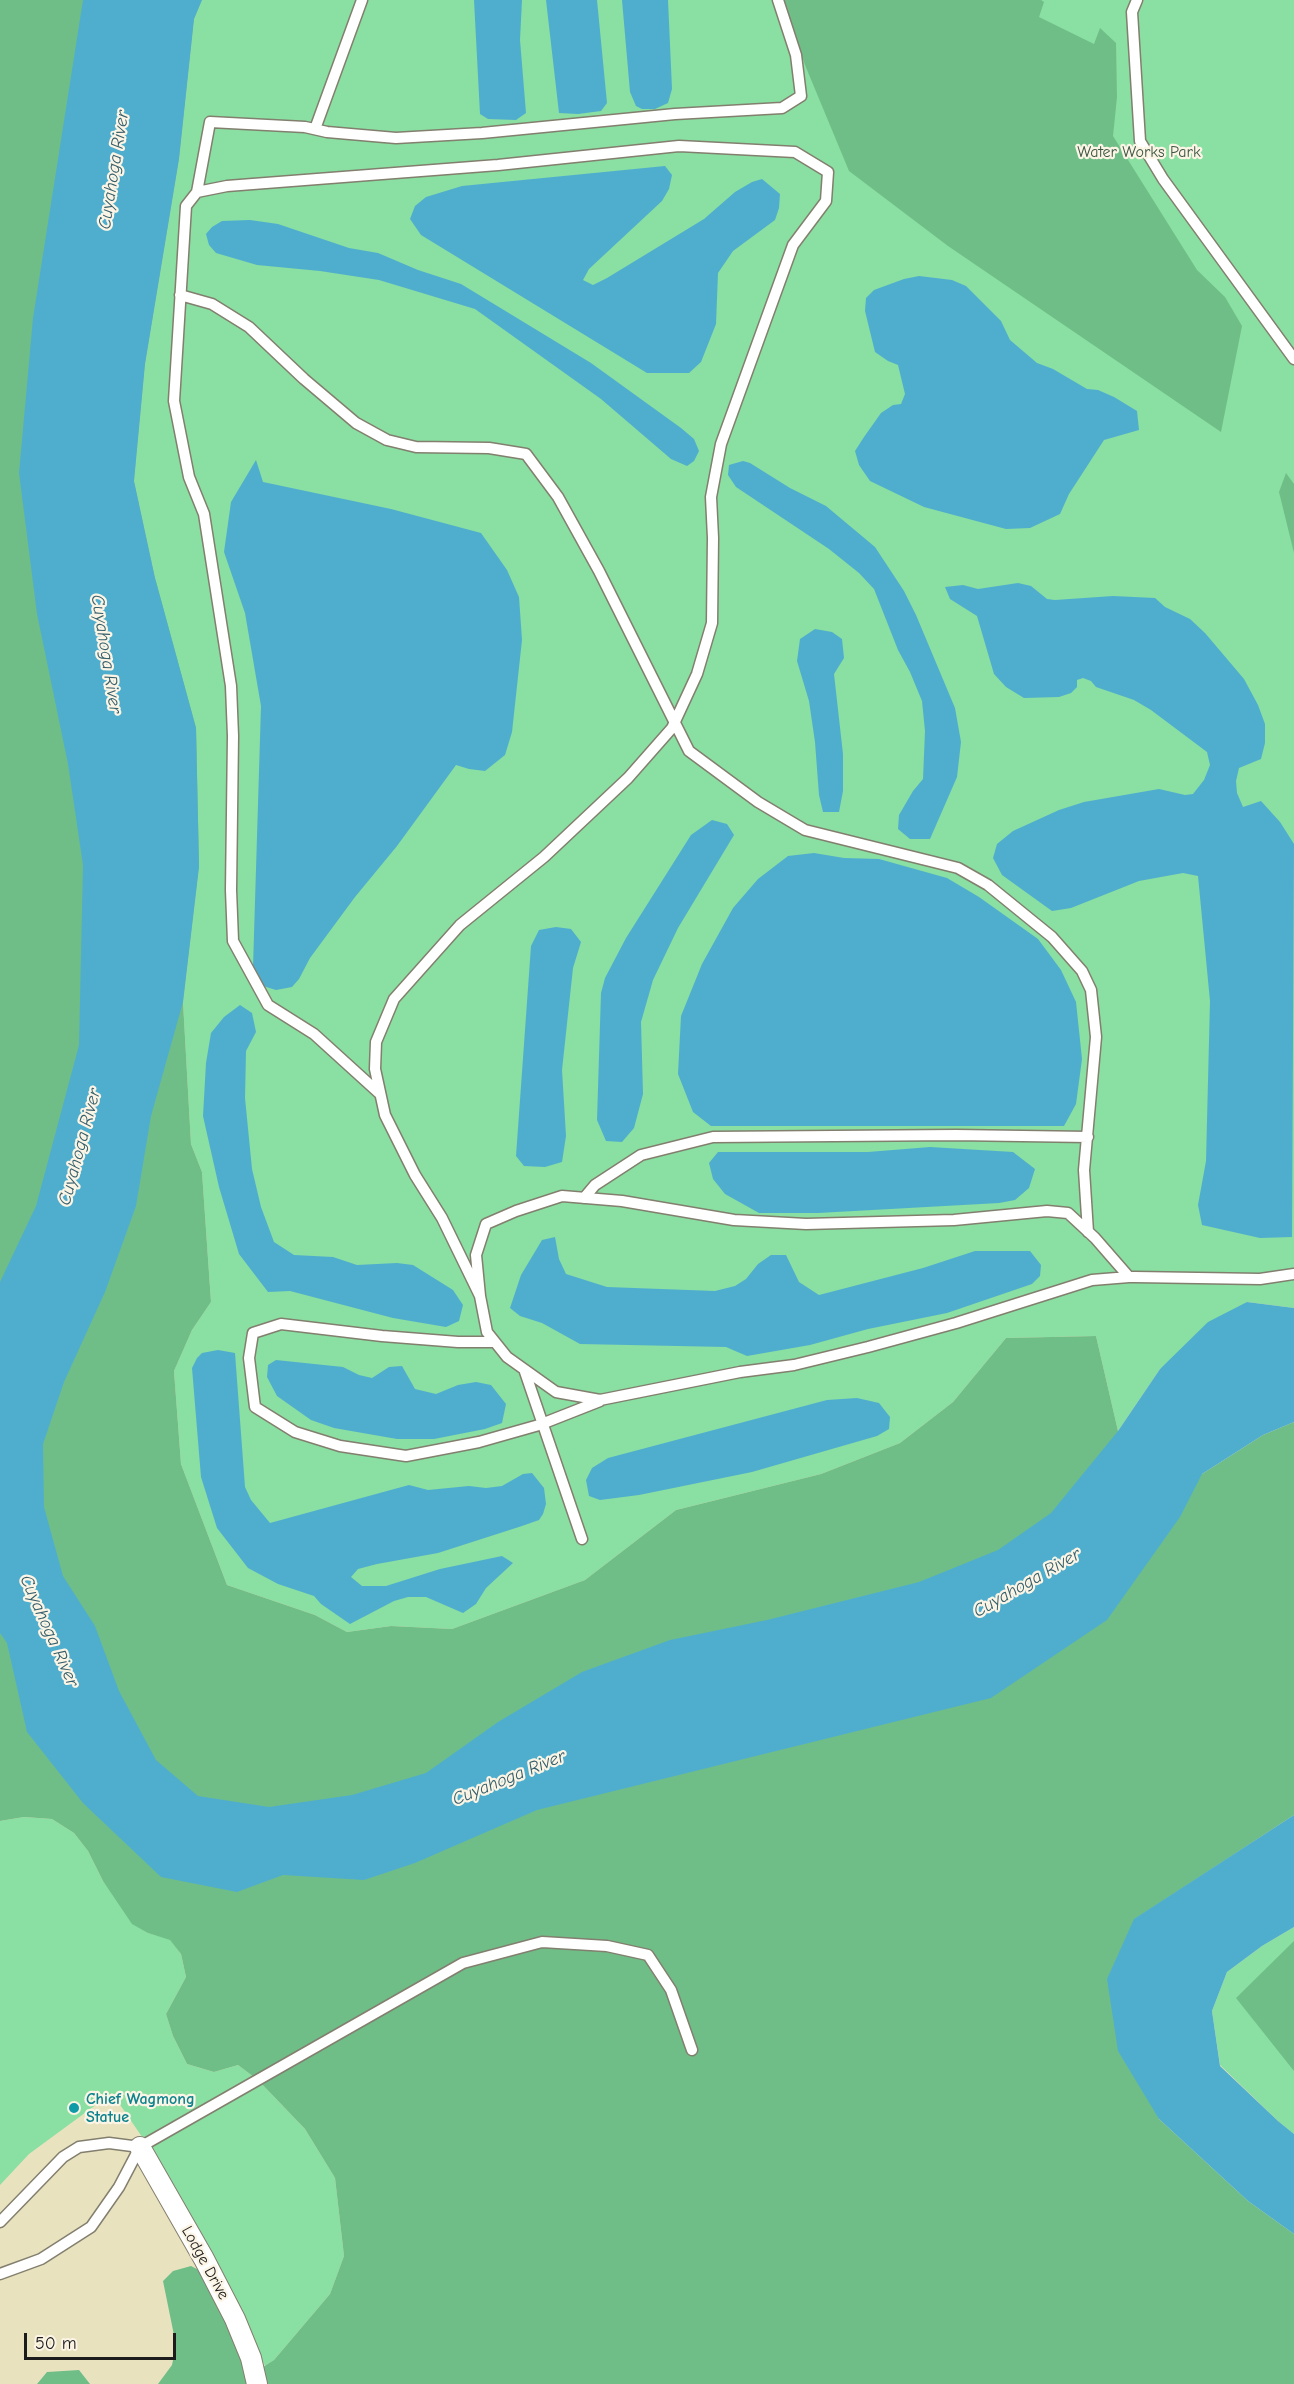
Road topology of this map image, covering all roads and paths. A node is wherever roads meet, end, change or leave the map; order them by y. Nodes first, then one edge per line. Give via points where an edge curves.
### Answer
1 (362, 0) edge
2 (778, 0) edge
3 (1137, 0) edge
4 (315, 129) junction
5 (197, 192) junction
6 (180, 295) junction
7 (1294, 358) edge
8 (675, 722) junction
9 (380, 1093) junction
10 (1088, 1137) junction
11 (584, 1198) junction
12 (1088, 1232) junction
13 (1294, 1274) edge
14 (1129, 1277) junction
15 (480, 1296) junction
16 (495, 1342) junction
17 (525, 1372) junction
18 (600, 1401) junction
19 (543, 1424) junction
20 (582, 1539) dead end
21 (692, 2050) dead end
22 (140, 2147) junction
23 (0, 2222) edge
24 (0, 2274) edge
25 (257, 2384) edge

1 - 4 lane
2 - 4 lane via 796,55 801,96 782,108 396,138
3 - 7 lane via 1132,12 1140,141 1163,179
4 - 5 lane via 210,122
5 - 6 lane via 186,206
5 - 8 lane via 227,186 679,146 795,152 828,172 826,201 793,245 721,444 711,497 712,623 697,674
6 - 8 lane via 213,304 249,327 356,423 387,440 417,447 489,448 526,454 558,497
6 - 9 lane via 174,401 189,477 204,514 231,686 233,941 268,1005 314,1034
8 - 9 lane via 628,778 544,857 460,925 394,999 376,1042 375,1070
8 - 10 lane via 689,751 758,802 805,830 958,868 988,885 1052,937 1082,971 1091,990 1096,1037
9 - 15 lane via 396,1139 442,1218
10 - 11 lane via 713,1137 641,1155 595,1185
10 - 12 lane via 1084,1170
11 - 12 lane via 734,1220 806,1224 954,1220 1047,1211 1068,1213
11 - 15 lane via 562,1196 486,1224 476,1255
12 - 14 lane
13 - 14 lane via 1260,1279
14 - 18 lane via 1092,1280 956,1323 805,1362
15 - 16 lane via 487,1332
16 - 17 lane
16 - 19 lane via 382,1336 280,1324 253,1333 249,1358 255,1407 295,1432 340,1446 406,1456
17 - 18 lane via 556,1392
17 - 19 lane
18 - 19 lane
19 - 20 lane
21 - 22 lane via 671,1990 648,1955 607,1946 542,1942 463,1963
22 - 23 lane via 109,2142 79,2147 63,2157
22 - 24 lane via 91,2227 40,2259
22 - 25 street, Lodge Drive via 235,2319

